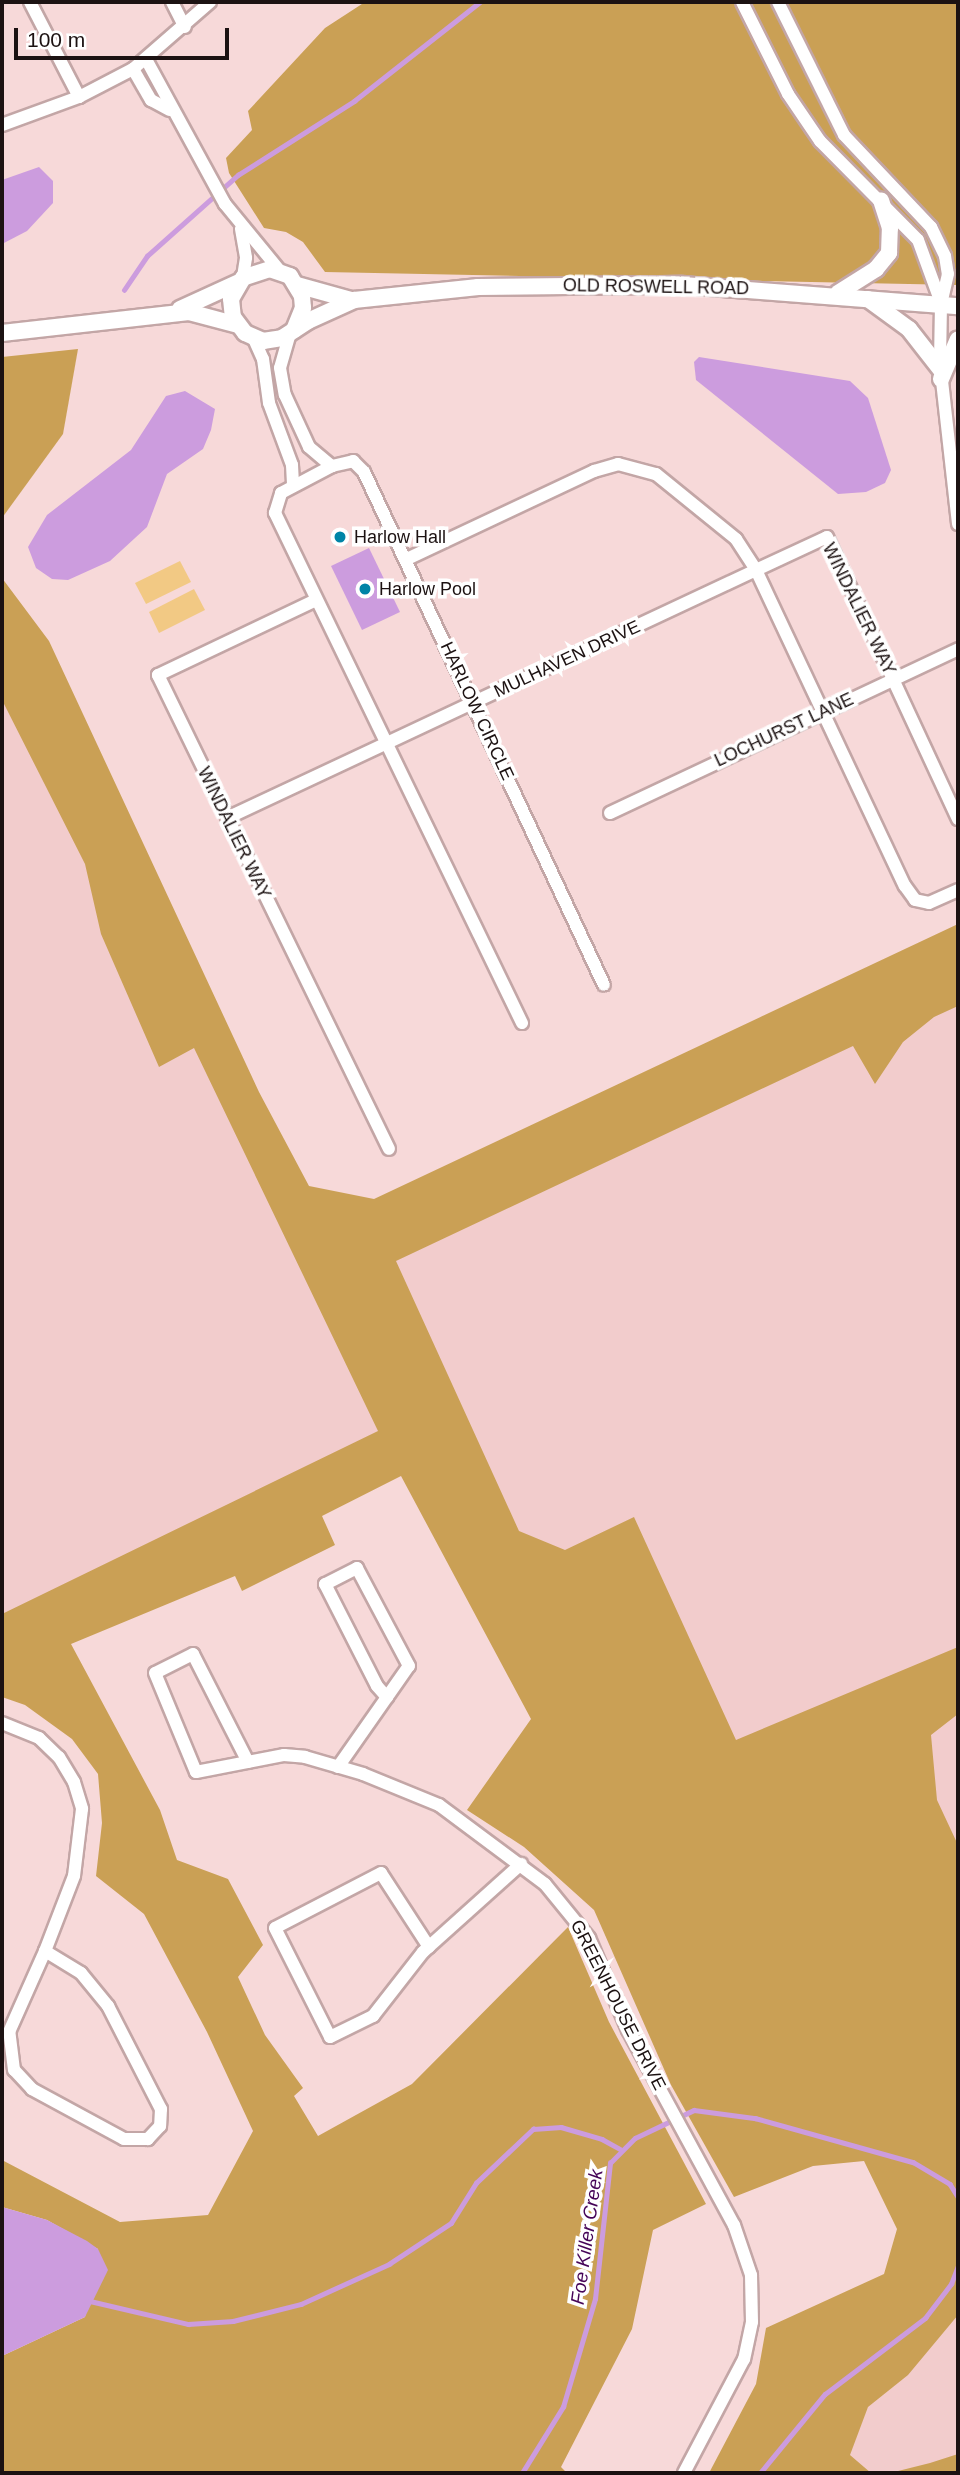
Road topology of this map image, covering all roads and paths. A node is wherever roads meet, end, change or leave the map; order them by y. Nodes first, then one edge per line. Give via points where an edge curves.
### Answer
1 (30, 2) edge
2 (172, 2) edge
3 (210, 2) edge
4 (742, 2) edge
5 (778, 2) edge
6 (185, 27) junction
7 (147, 61) junction
8 (133, 69) junction
9 (79, 97) junction
10 (170, 110) junction
11 (2, 125) edge
12 (881, 200) junction
13 (240, 226) junction
14 (280, 271) junction
15 (241, 280) junction
16 (298, 285) junction
17 (837, 293) junction
18 (859, 295) junction
19 (354, 300) junction
20 (941, 304) junction
21 (958, 306) edge
22 (168, 313) junction
23 (238, 325) junction
24 (292, 331) junction
25 (2, 333) edge
26 (254, 339) junction
27 (958, 339) edge
28 (941, 374) junction
29 (332, 466) junction
30 (293, 485) junction
31 (958, 524) edge
32 (407, 559) junction
33 (756, 570) junction
34 (316, 600) junction
35 (958, 649) edge
36 (894, 679) junction
37 (473, 703) junction
38 (823, 712) junction
39 (387, 743) junction
40 (610, 813) dead end
41 (227, 818) junction
42 (958, 819) edge
43 (958, 890) edge
44 (604, 985) dead end
45 (522, 1023) dead end
46 (389, 1149) dead end
47 (387, 1698) junction
48 (2, 1723) edge
49 (248, 1762) junction
50 (338, 1767) junction
51 (521, 1864) junction
52 (429, 1947) junction
53 (45, 1951) junction
54 (684, 2473) edge

1 - 9 street
2 - 6 street
3 - 6 street
4 - 12 street via 804,119 834,156
5 - 20 street via 844,135 938,239 948,274
6 - 7 street
7 - 8 street
7 - 10 street via 166,93
8 - 9 street
8 - 10 street via 151,100
9 - 11 street
10 - 13 street
12 - 17 street via 890,228 889,253 876,270
12 - 20 street via 923,248
13 - 14 street
13 - 15 street via 246,258
14 - 15 street via 260,269
14 - 16 street, OLD ROSWELL ROAD
15 - 22 street
15 - 23 street via 232,299
16 - 19 street, OLD ROSWELL ROAD
16 - 24 street via 303,308
17 - 18 street, OLD ROSWELL ROAD
17 - 19 street, OLD ROSWELL ROAD via 590,284 478,287
18 - 20 street, OLD ROSWELL ROAD
18 - 28 street via 909,329
19 - 24 street, OLD ROSWELL ROAD
20 - 21 street, OLD ROSWELL ROAD
20 - 28 street
22 - 23 street via 208,314
22 - 25 street
23 - 26 street
24 - 26 street, OLD ROSWELL ROAD via 273,341
24 - 29 street via 280,368 285,395 309,447
26 - 30 street via 292,465
27 - 28 street
28 - 31 street
29 - 30 street
29 - 32 street, HARLOW CIRCLE via 353,461 365,471
30 - 34 street via 277,498 275,513
32 - 33 street via 594,471 631,465 656,474 725,529
32 - 37 street, HARLOW CIRCLE
33 - 36 street, WINDALIER WAY via 827,537
33 - 37 street, MULHAVEN DRIVE
33 - 38 street
34 - 39 street
34 - 41 street, WINDALIER WAY via 158,674
35 - 36 street, LOCHURST LANE
36 - 38 street, LOCHURST LANE
36 - 42 street, WINDALIER WAY
37 - 39 street, MULHAVEN DRIVE
37 - 44 street, HARLOW CIRCLE
38 - 40 street, LOCHURST LANE
38 - 43 street via 915,900 929,903
39 - 41 street, MULHAVEN DRIVE
39 - 45 street
41 - 46 street, WINDALIER WAY
47 - 47 street via 410,1666 357,1568 325,1584
47 - 50 street
48 - 53 street via 38,1738 59,1757 74,1782 82,1809 74,1876
49 - 49 street, GREENHOUSE DRIVE via 195,1772 155,1674 193,1654
49 - 50 street, GREENHOUSE DRIVE via 284,1755
50 - 51 street, GREENHOUSE DRIVE via 439,1805
51 - 52 street
51 - 54 street, GREENHOUSE DRIVE via 563,1901 582,1928 747,2258 754,2301 751,2331 734,2383
52 - 52 street via 373,2016 330,2037 275,1927 381,1873
53 - 53 street via 9,2032 14,2070 32,2089 124,2139 148,2139 160,2126 161,2109 108,2006 81,1973

